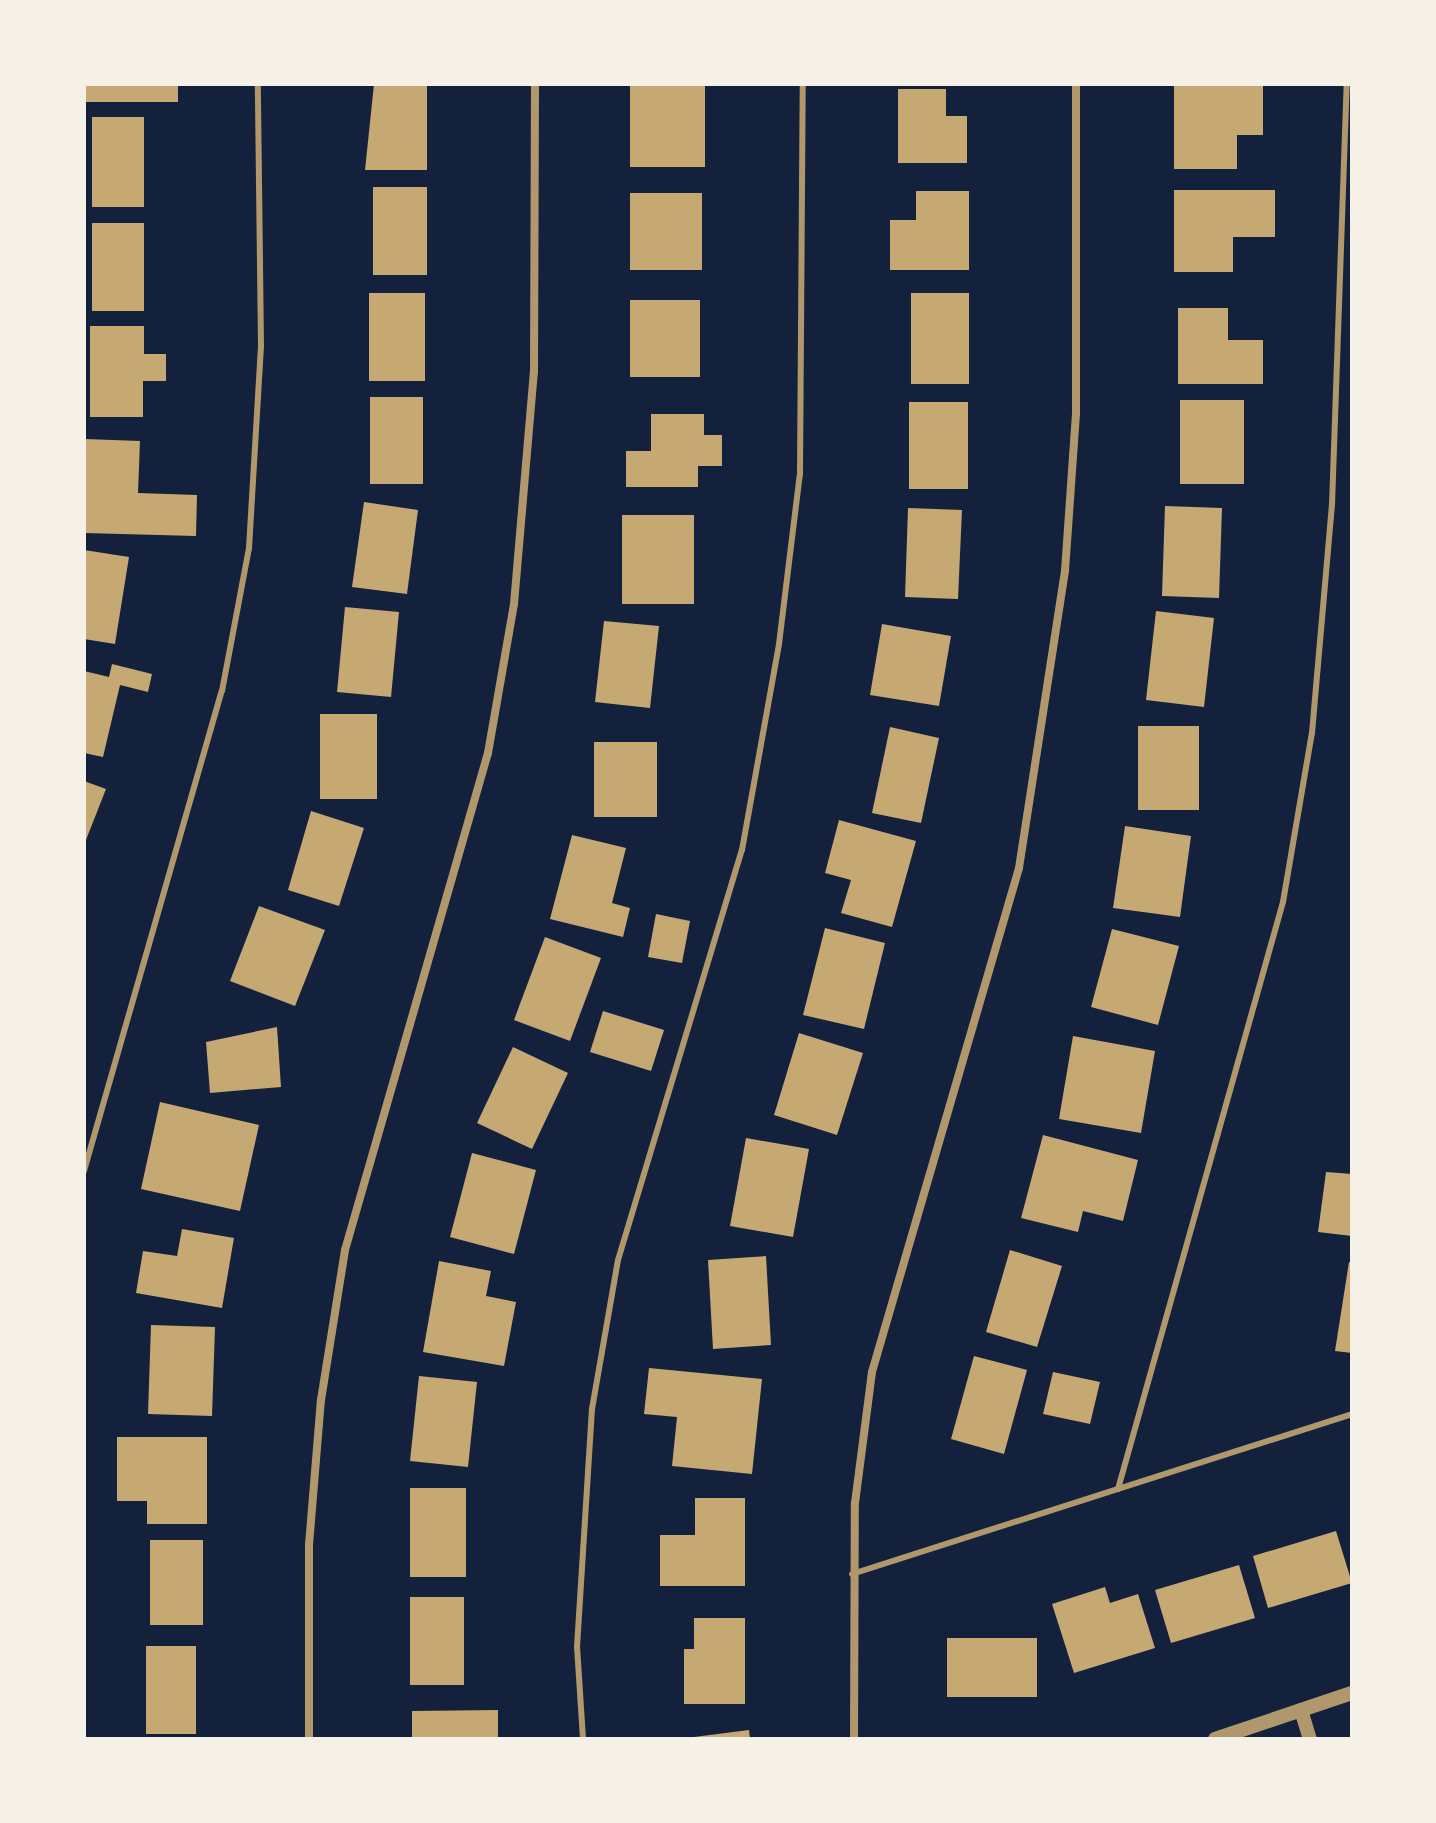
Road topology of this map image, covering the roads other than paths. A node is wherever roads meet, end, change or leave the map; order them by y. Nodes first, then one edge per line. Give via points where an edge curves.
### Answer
1 (258, 84) edge
2 (535, 84) edge
3 (803, 84) edge
4 (1076, 84) edge
5 (1347, 84) edge
6 (84, 1171) edge
7 (1352, 1414) edge
8 (1118, 1489) junction
9 (852, 1574) junction
10 (1352, 1693) edge
11 (1301, 1710) junction
12 (309, 1739) edge
13 (583, 1739) edge
14 (854, 1739) edge
15 (1215, 1739) edge
16 (1310, 1739) edge

1 - 6 lane via 261,346 249,548 222,691
2 - 12 street via 534,372 514,604 488,753 345,1250 321,1400 309,1545
3 - 13 lane via 800,474 779,644 742,850 618,1260 592,1409 577,1647
4 - 9 street via 1076,412 1046,715 1019,868 872,1372
5 - 8 lane via 1332,505 1312,733 1283,902
7 - 8 lane
8 - 9 lane
9 - 14 street
10 - 11 street
11 - 15 street
11 - 16 street

